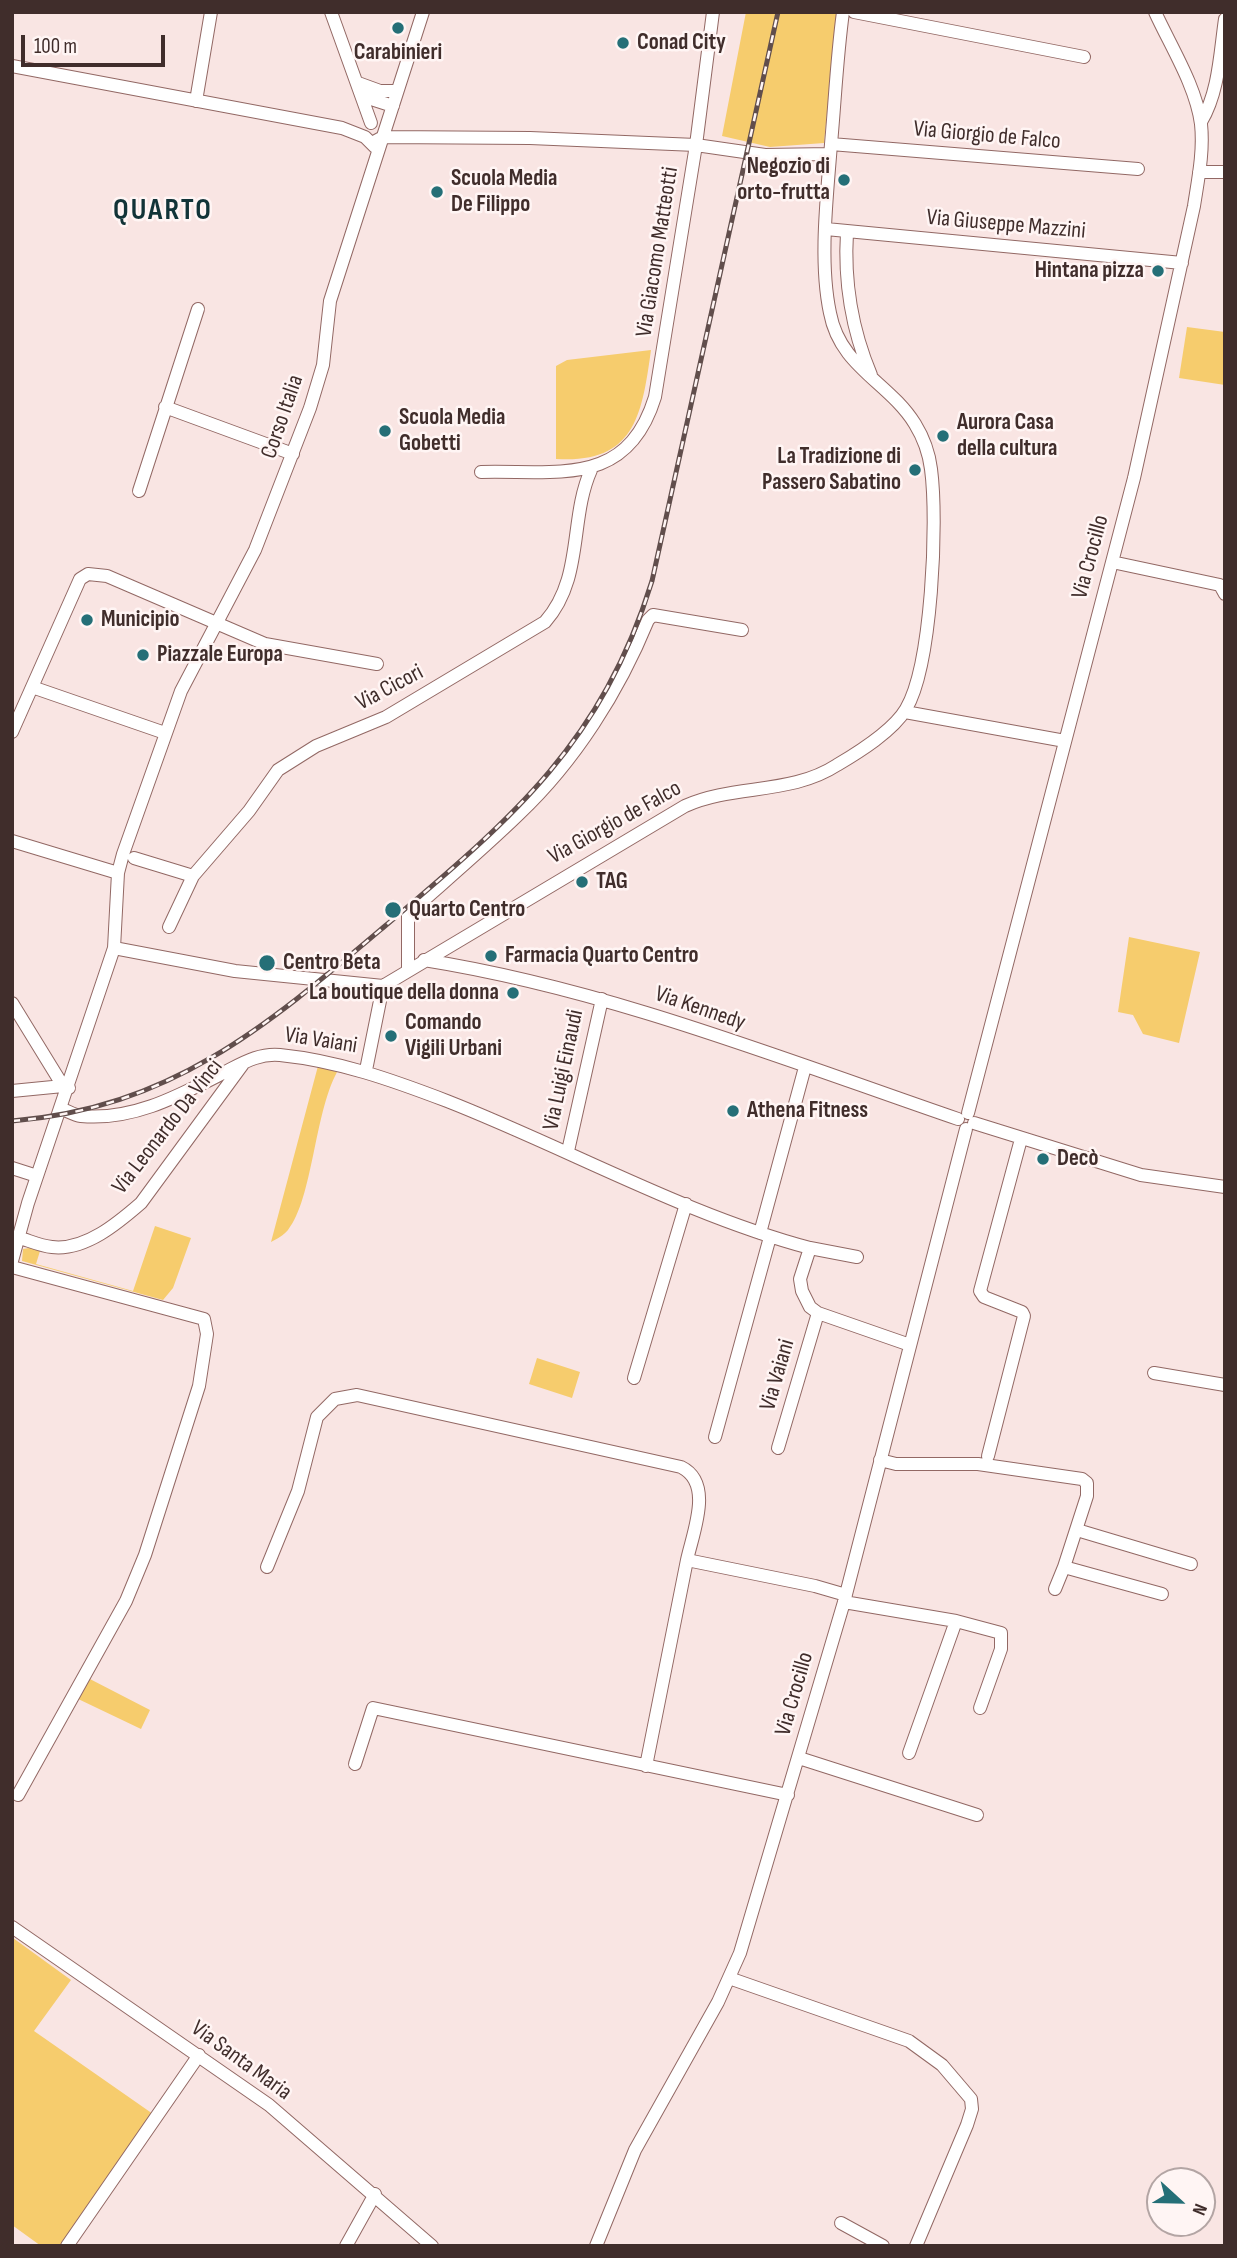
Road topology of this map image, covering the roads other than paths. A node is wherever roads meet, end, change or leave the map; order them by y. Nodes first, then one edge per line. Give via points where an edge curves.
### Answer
1 (211, 12) edge
2 (331, 12) edge
3 (423, 12) edge
4 (713, 12) edge
5 (843, 12) edge
6 (854, 12) edge
7 (1155, 12) edge
8 (1225, 19) edge
9 (1084, 57) dead end
10 (12, 66) edge
11 (358, 83) junction
12 (397, 91) junction
13 (362, 96) junction
14 (196, 101) junction
15 (393, 106) junction
16 (1201, 122) junction
17 (373, 136) junction
18 (696, 145) junction
19 (831, 149) junction
20 (1138, 169) dead end
21 (1199, 172) junction
22 (1225, 172) edge
23 (826, 229) junction
24 (847, 232) junction
25 (1182, 263) junction
26 (198, 309) dead end
27 (861, 348) junction
28 (848, 355) junction
29 (872, 379) junction
30 (164, 407) junction
31 (293, 454) junction
32 (591, 470) junction
33 (481, 472) dead end
34 (139, 491) dead end
35 (1112, 562) junction
36 (1223, 585) edge
37 (218, 622) junction
38 (742, 631) dead end
39 (377, 664) dead end
40 (32, 687) junction
41 (905, 712) junction
42 (12, 732) edge
43 (164, 733) junction
44 (1065, 741) junction
45 (12, 841) edge
46 (134, 858) dead end
47 (118, 873) junction
48 (193, 876) junction
49 (169, 927) dead end
50 (114, 948) junction
51 (424, 960) junction
52 (408, 969) junction
53 (383, 986) junction
54 (602, 999) junction
55 (12, 1003) edge
56 (245, 1062) junction
57 (805, 1067) junction
58 (366, 1070) junction
59 (66, 1087) junction
60 (12, 1091) edge
61 (62, 1109) junction
62 (967, 1121) junction
63 (1021, 1139) junction
64 (568, 1151) junction
65 (12, 1168) edge
66 (37, 1176) junction
67 (1225, 1187) edge
68 (686, 1204) junction
69 (765, 1235) junction
70 (20, 1238) junction
71 (810, 1248) junction
72 (857, 1257) dead end
73 (12, 1261) edge
74 (12, 1267) edge
75 (818, 1313) junction
76 (910, 1345) junction
77 (1154, 1373) dead end
78 (634, 1378) dead end
79 (1225, 1385) edge
80 (715, 1437) dead end
81 (778, 1448) dead end
82 (988, 1456) dead end
83 (880, 1460) junction
84 (1077, 1530) junction
85 (687, 1560) junction
86 (1191, 1564) dead end
87 (267, 1567) dead end
88 (1064, 1567) junction
89 (1055, 1589) dead end
90 (1162, 1594) dead end
91 (845, 1599) junction
92 (956, 1621) junction
93 (980, 1708) dead end
94 (909, 1753) dead end
95 (799, 1758) junction
96 (355, 1764) dead end
97 (646, 1766) junction
98 (18, 1795) dead end
99 (788, 1796) junction
100 (977, 1815) dead end
101 (13, 1929) edge
102 (729, 1978) junction
103 (199, 2055) junction
104 (375, 2194) junction
105 (841, 2223) dead end
106 (67, 2246) edge
107 (346, 2246) edge
108 (432, 2246) edge
109 (596, 2246) edge
110 (883, 2246) edge
111 (916, 2246) edge

1 - 14 street
2 - 11 street
3 - 12 street, Corso Italia
4 - 18 street, Via Giacomo Matteotti
5 - 19 street, Via Giorgio de Falco
6 - 9 street
7 - 16 street, Via Crocillo via 1191,89
8 - 16 street via 1217,77
10 - 14 street
11 - 12 street
11 - 13 street
12 - 15 street, Corso Italia
13 - 15 street
13 - 17 street
14 - 17 street
15 - 17 street, Corso Italia
16 - 21 street, Via Crocillo
17 - 18 street
17 - 31 street, Corso Italia via 330,301 323,365
18 - 19 street via 765,155
18 - 32 street, Via Giacomo Matteotti via 650,414 621,455
19 - 20 street, Via Giorgio de Falco
19 - 23 street, Via Giorgio de Falco
21 - 22 street
21 - 25 street, Via Crocillo
23 - 24 street, Via Giuseppe Mazzini
23 - 28 street, Via Giorgio de Falco via 829,312
24 - 25 street, Via Giuseppe Mazzini
24 - 27 street, Via Giorgio de Falco via 846,275
25 - 35 street, Via Crocillo
26 - 30 street
27 - 28 street
27 - 29 street, Via Giorgio de Falco
28 - 29 street, Via Giorgio de Falco
29 - 41 street, Via Giorgio de Falco via 914,421 931,466 934,500 926,640 919,679
30 - 31 street
30 - 34 street
31 - 37 street, Corso Italia via 255,550
32 - 33 street
32 - 48 street, Via Cicori via 569,580 545,622 386,718 289,762
35 - 36 street
35 - 44 street, Via Crocillo
37 - 39 street via 265,644
37 - 40 street via 107,576 88,573 80,579
37 - 43 street, Corso Italia
38 - 52 street via 653,615 648,620 620,681 554,776 495,838 408,914
40 - 42 street
40 - 43 street
41 - 44 street
41 - 51 street, Via Giorgio de Falco via 818,777 706,797
43 - 47 street, Corso Italia
44 - 62 street, Via Crocillo
45 - 47 street
46 - 48 street
47 - 50 street, Corso Italia
48 - 49 street, Via Cicori
50 - 53 street via 235,971
50 - 59 street, Corso Italia
51 - 52 street, Via Giorgio de Falco
51 - 54 street, Via Kennedy via 488,970
52 - 53 street, Via Giorgio de Falco
53 - 58 street
54 - 57 street, Via Kennedy
54 - 64 street, Via Luigi Einaudi
55 - 59 street
56 - 58 street, Via Vaiani via 281,1055
56 - 61 street, Via Vaiani via 133,1113 80,1116
56 - 70 street, Via Leonardo Da Vinci via 141,1203 95,1236 67,1246
57 - 62 street, Via Kennedy
57 - 69 street
58 - 64 street, Via Vaiani
59 - 60 street
59 - 61 street
61 - 66 street
62 - 63 street, Via Kennedy
62 - 76 street, Via Crocillo
63 - 67 street, Via Kennedy via 1141,1175
63 - 82 street via 980,1291 1024,1316
64 - 68 street, Via Vaiani
65 - 66 street
66 - 70 street
68 - 69 street, Via Vaiani
68 - 78 street
69 - 71 street, Via Vaiani
69 - 80 street, Via Vaiani
70 - 73 street
71 - 72 street, Via Vaiani
71 - 75 street via 800,1283 806,1301
74 - 98 street via 204,1319 206,1334 199,1387 145,1555 126,1601
75 - 76 street
75 - 81 street, Via Vaiani
76 - 83 street, Via Crocillo
77 - 79 street
83 - 84 street via 978,1464 1082,1479 1087,1483 1087,1496
83 - 91 street, Via Crocillo
84 - 86 street
84 - 88 street
85 - 87 street via 699,1491 686,1469 357,1395 335,1399 317,1417 298,1492
85 - 91 street via 815,1586
85 - 97 street
88 - 89 street
88 - 90 street
91 - 92 street
91 - 95 street, Via Crocillo
92 - 93 street via 997,1631 1002,1637
92 - 94 street
95 - 99 street, Via Crocillo
95 - 100 street
96 - 97 street via 373,1708
97 - 99 street
99 - 102 street, Via Crocillo
101 - 103 street, Via Santa Maria
102 - 109 street, Via Crocillo via 635,2150
102 - 111 street via 909,2041 942,2065 971,2099 967,2125
103 - 104 street, Via Santa Maria via 303,2132
103 - 106 street
104 - 107 street
104 - 108 street, Via Santa Maria
105 - 110 street

